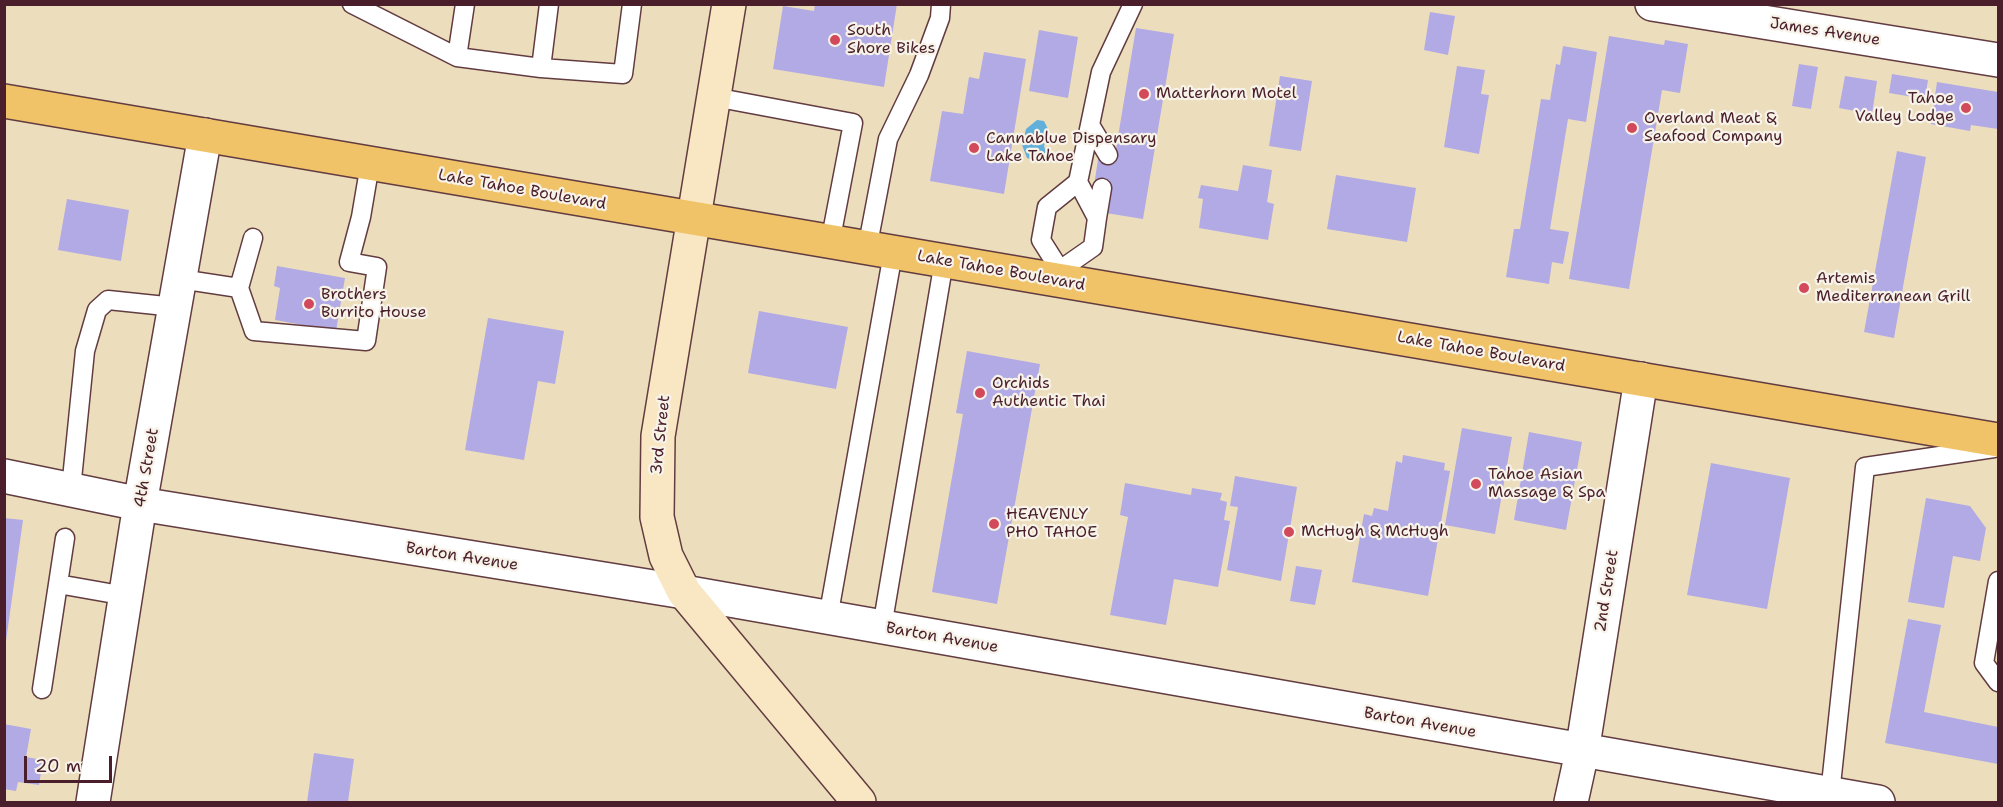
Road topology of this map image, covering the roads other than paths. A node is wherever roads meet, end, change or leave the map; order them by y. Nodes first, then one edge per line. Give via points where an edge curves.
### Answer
1 (352, 4) edge
2 (465, 4) edge
3 (549, 4) edge
4 (632, 4) edge
5 (729, 4) edge
6 (941, 4) edge
7 (1133, 4) edge
8 (1652, 4) edge
9 (457, 57) junction
10 (1998, 60) edge
11 (541, 68) junction
12 (714, 98) junction
13 (4, 101) edge
14 (1090, 125) junction
15 (205, 135) junction
16 (1108, 154) dead end
17 (370, 164) junction
18 (1078, 182) junction
19 (1102, 188) dead end
20 (1097, 218) junction
21 (693, 220) junction
22 (254, 238) dead end
23 (830, 243) junction
24 (880, 251) junction
25 (944, 261) junction
26 (1060, 276) junction
27 (239, 288) junction
28 (177, 293) junction
29 (1641, 379) junction
30 (1998, 440) edge
31 (1998, 447) edge
32 (4, 476) edge
33 (71, 489) junction
34 (140, 504) junction
35 (65, 538) dead end
36 (1998, 581) edge
37 (58, 584) junction
38 (684, 592) junction
39 (126, 596) junction
40 (828, 618) junction
41 (882, 627) junction
42 (1998, 682) edge
43 (42, 689) dead end
44 (1582, 752) junction
45 (1830, 794) junction
46 (93, 802) edge
47 (860, 802) edge
48 (1571, 802) edge
49 (1878, 802) edge

1 - 9 lane
2 - 9 lane
3 - 11 lane
4 - 11 lane via 623,74
5 - 12 street, 3rd Street
6 - 24 lane via 940,18 919,75 888,139
7 - 14 lane via 1101,72
8 - 10 street, James Avenue
9 - 11 lane
12 - 21 street, 3rd Street
12 - 23 lane via 853,123
13 - 15 highway, Lake Tahoe Boulevard
14 - 16 lane
14 - 18 lane
15 - 17 highway, Lake Tahoe Boulevard
15 - 28 street, 4th Street
17 - 21 highway, Lake Tahoe Boulevard
17 - 27 lane via 349,262 377,267 366,341 254,331
18 - 20 lane
18 - 26 lane via 1047,207 1041,240
19 - 20 lane
20 - 26 lane via 1093,247
21 - 23 highway, Lake Tahoe Boulevard
21 - 38 street, 3rd Street via 658,436 656,474 657,517 666,556
22 - 27 lane
23 - 24 highway, Lake Tahoe Boulevard
24 - 25 highway, Lake Tahoe Boulevard
24 - 40 lane
25 - 26 highway, Lake Tahoe Boulevard
25 - 41 lane
26 - 29 highway, Lake Tahoe Boulevard
27 - 28 lane
28 - 33 lane via 108,300 97,310 85,351
28 - 34 street, 4th Street
29 - 30 highway, Lake Tahoe Boulevard
29 - 44 street, 2nd Street
31 - 45 lane via 1865,467
32 - 33 street, Barton Avenue
33 - 34 street, Barton Avenue
34 - 38 street, Barton Avenue
34 - 39 street, 4th Street
35 - 37 lane
36 - 42 lane via 1984,663
37 - 39 lane
37 - 43 lane
38 - 40 street, Barton Avenue
38 - 47 street, 3rd Street
39 - 46 street, 4th Street
40 - 41 street, Barton Avenue
41 - 44 street, Barton Avenue
44 - 45 street, Barton Avenue
44 - 48 street, 2nd Street
45 - 49 street, Barton Avenue

